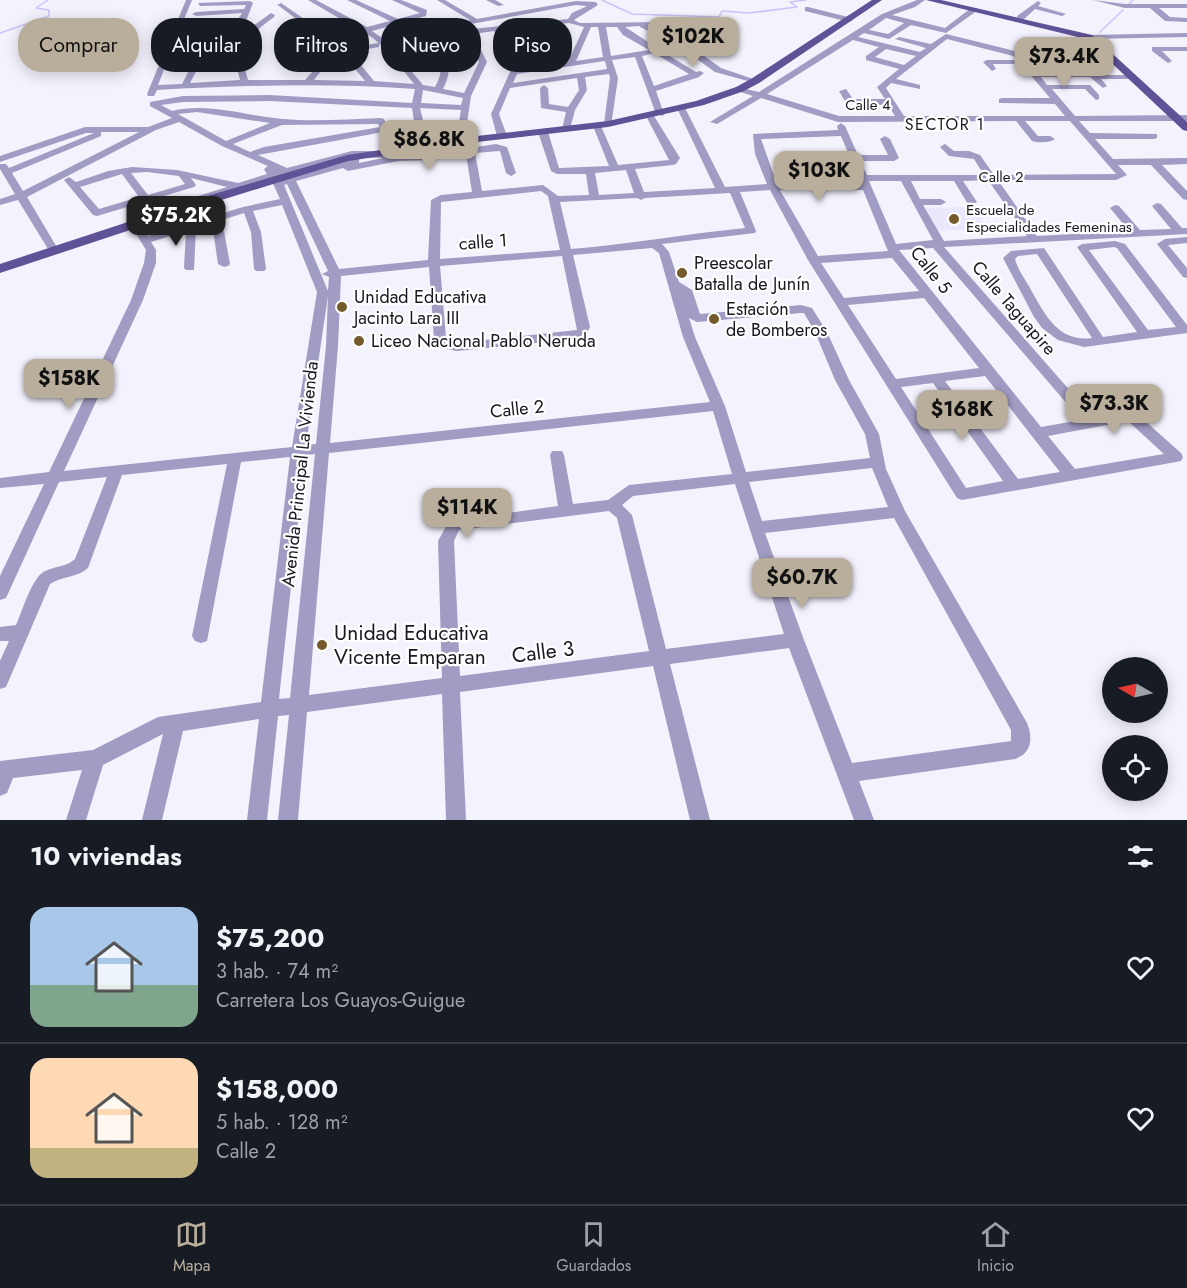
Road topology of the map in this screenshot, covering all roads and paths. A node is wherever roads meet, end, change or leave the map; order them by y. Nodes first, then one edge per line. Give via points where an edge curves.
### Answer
1 (189, 0) edge
2 (334, 0) edge
3 (350, 0) edge
4 (395, 0) edge
5 (440, 0) edge
6 (489, 0) edge
7 (878, 0) edge
8 (922, 0) edge
9 (930, 0) edge
10 (942, 0) edge
11 (1096, 0) edge
12 (201, 2) edge
13 (314, 2) edge
14 (1120, 2) edge
15 (1036, 4) edge
16 (281, 5) dead end
17 (500, 5) dead end
18 (1152, 6) junction
19 (1187, 6) edge
20 (808, 9) dead end
21 (974, 10) junction
22 (246, 11) junction
23 (196, 14) junction
24 (1062, 14) dead end
25 (271, 15) dead end
26 (885, 16) junction
27 (181, 18) edge
28 (194, 18) edge
29 (241, 18) edge
30 (299, 18) edge
31 (344, 18) edge
32 (390, 18) edge
33 (414, 18) edge
34 (467, 18) edge
35 (1020, 18) junction
36 (481, 19) edge
37 (572, 19) edge
38 (849, 20) junction
39 (1187, 20) edge
40 (572, 22) edge
41 (910, 22) junction
42 (662, 24) dead end
43 (643, 25) junction
44 (588, 26) junction
45 (602, 26) junction
46 (620, 26) junction
47 (863, 30) junction
48 (369, 33) edge
49 (983, 33) dead end
50 (1175, 35) junction
51 (1187, 35) edge
52 (1093, 36) junction
53 (852, 38) junction
54 (899, 39) dead end
55 (971, 42) junction
56 (676, 43) junction
57 (379, 44) junction
58 (369, 46) edge
59 (885, 46) junction
60 (932, 47) junction
61 (1187, 47) edge
62 (656, 50) junction
63 (1070, 53) dead end
64 (638, 55) junction
65 (921, 55) junction
66 (608, 58) junction
67 (572, 61) edge
68 (1168, 61) dead end
69 (572, 63) edge
70 (1024, 63) junction
71 (1081, 64) junction
72 (713, 68) junction
73 (905, 68) junction
74 (992, 69) dead end
75 (611, 71) junction
76 (159, 72) edge
77 (192, 72) edge
78 (316, 72) edge
79 (362, 72) edge
80 (447, 72) edge
81 (478, 72) edge
82 (514, 72) edge
83 (581, 75) junction
84 (696, 75) junction
85 (1035, 75) junction
86 (1093, 76) junction
87 (1133, 77) junction
88 (889, 80) junction
89 (755, 81) junction
90 (245, 82) junction
91 (307, 82) junction
92 (372, 84) junction
93 (185, 85) junction
94 (506, 86) junction
95 (1103, 86) dead end
96 (420, 87) junction
97 (917, 87) dead end
98 (1045, 87) junction
99 (153, 88) junction
100 (544, 88) dead end
101 (740, 89) junction
102 (650, 90) junction
103 (436, 91) junction
104 (843, 91) dead end
105 (467, 96) junction
106 (758, 96) junction
107 (1096, 97) dead end
108 (1002, 101) dead end
109 (1057, 101) junction
110 (891, 102) junction
111 (153, 104) junction
112 (345, 104) junction
113 (414, 106) junction
114 (465, 108) junction
115 (681, 108) junction
116 (571, 110) junction
117 (1183, 114) edge
118 (655, 115) junction
119 (173, 117) junction
120 (1018, 118) junction
121 (1073, 118) junction
122 (838, 119) junction
123 (901, 119) junction
124 (281, 122) junction
125 (714, 122) dead end
126 (418, 123) junction
127 (335, 124) junction
128 (603, 125) junction
129 (153, 128) junction
130 (1187, 128) edge
131 (384, 129) junction
132 (566, 129) junction
133 (109, 130) junction
134 (543, 132) junction
135 (844, 133) junction
136 (502, 136) junction
137 (1089, 136) junction
138 (1154, 136) dead end
139 (328, 138) junction
140 (885, 139) dead end
141 (1050, 139) dead end
142 (461, 141) junction
143 (225, 144) junction
144 (434, 146) junction
145 (945, 147) dead end
146 (470, 151) junction
147 (376, 154) junction
148 (255, 157) junction
149 (396, 158) junction
150 (854, 158) junction
151 (0, 160) edge
152 (332, 160) junction
153 (1187, 161) edge
154 (1111, 162) junction
155 (1154, 162) junction
156 (630, 168) junction
157 (615, 169) junction
158 (125, 171) junction
159 (590, 171) junction
160 (7, 172) junction
161 (511, 173) dead end
162 (64, 174) junction
163 (183, 174) junction
164 (282, 177) junction
165 (994, 177) junction
166 (904, 178) junction
167 (957, 178) junction
168 (865, 183) junction
169 (73, 186) junction
170 (237, 186) junction
171 (773, 187) junction
172 (734, 189) junction
173 (721, 190) junction
174 (477, 193) junction
175 (22, 195) junction
176 (1186, 195) edge
177 (641, 196) junction
178 (595, 198) junction
179 (146, 199) junction
180 (554, 199) junction
181 (291, 200) junction
182 (0, 202) edge
183 (916, 202) junction
184 (942, 202) dead end
185 (972, 202) dead end
186 (1157, 206) dead end
187 (1115, 208) dead end
188 (247, 209) junction
189 (168, 214) junction
190 (216, 218) junction
191 (135, 224) junction
192 (191, 225) junction
193 (1137, 234) junction
194 (1185, 234) edge
195 (1034, 239) junction
196 (145, 240) junction
197 (937, 243) junction
198 (652, 245) junction
199 (53, 249) junction
200 (893, 251) junction
201 (568, 254) junction
202 (814, 260) junction
203 (434, 262) junction
204 (224, 264) dead end
205 (1, 267) edge
206 (190, 268) dead end
207 (260, 269) dead end
208 (335, 273) junction
209 (1187, 275) edge
210 (316, 276) junction
211 (672, 284) junction
212 (926, 294) junction
213 (842, 302) junction
214 (1186, 329) edge
215 (1145, 335) junction
216 (1100, 341) junction
217 (988, 371) junction
218 (936, 378) junction
219 (892, 384) junction
220 (718, 406) junction
221 (1091, 423) junction
222 (1037, 433) junction
223 (321, 449) junction
224 (298, 451) junction
225 (557, 455) dead end
226 (235, 458) junction
227 (878, 462) junction
228 (117, 470) junction
229 (1071, 475) junction
230 (56, 477) junction
231 (740, 479) junction
232 (0, 483) edge
233 (1014, 485) junction
234 (612, 505) junction
235 (566, 510) junction
236 (898, 512) junction
237 (756, 528) junction
238 (0, 593) edge
239 (21, 632) junction
240 (0, 634) edge
241 (201, 636) dead end
242 (795, 640) junction
243 (659, 660) junction
244 (0, 681) edge
245 (452, 687) junction
246 (298, 707) junction
247 (269, 710) junction
248 (175, 724) junction
249 (95, 759) junction
250 (846, 773) junction
251 (2, 775) edge
252 (76, 820) edge
253 (152, 820) edge
254 (257, 820) edge
255 (288, 820) edge
256 (456, 820) edge
257 (700, 820) edge
258 (864, 820) edge

1 - 27 street
2 - 13 street
3 - 32 street
4 - 33 street via 424,12
5 - 34 street
6 - 17 street
7 - 38 main road
8 - 26 street
9 - 21 main road
10 - 35 main road
11 - 14 street
12 - 22 street via 248,1
12 - 23 street
13 - 31 street
14 - 18 street
15 - 24 street
15 - 35 street
16 - 30 street
18 - 19 street
18 - 39 street via 1168,19
20 - 38 street
21 - 41 street via 946,31
21 - 52 main road
22 - 23 street
22 - 29 street
23 - 28 street
25 - 90 street via 246,34 238,57
26 - 41 street
26 - 47 street
35 - 52 main road
36 - 37 street via 576,3 596,4
38 - 89 main road
40 - 44 street
41 - 47 street via 889,37
42 - 43 street
43 - 46 street
43 - 56 street
44 - 45 street
44 - 67 street
45 - 46 street
45 - 66 street
46 - 62 street
47 - 53 street
48 - 57 street
49 - 55 street
50 - 51 street
50 - 52 street
50 - 61 street
52 - 87 main road
52 - 117 main road via 1108,43
53 - 59 street
53 - 106 street
54 - 60 street
55 - 60 street via 946,36
55 - 70 street via 1013,52
56 - 62 street
56 - 72 street
57 - 58 street
57 - 96 street
59 - 65 street
59 - 73 street via 869,58
60 - 65 street
61 - 68 street via 1155,49
62 - 64 street
62 - 84 street
63 - 71 street
64 - 66 street
64 - 102 street
65 - 73 street
66 - 69 street
66 - 75 street
70 - 71 street
70 - 74 street via 987,62
70 - 85 street
71 - 86 street
72 - 84 street
72 - 89 street
73 - 88 street
75 - 83 street
75 - 128 street via 612,110
76 - 99 street
77 - 93 street
78 - 91 street
79 - 92 street
80 - 103 street
81 - 105 street
82 - 94 street
83 - 94 street
83 - 116 street via 583,90
84 - 102 street
85 - 86 street
85 - 98 street
86 - 87 street
86 - 95 street
87 - 117 main road
88 - 97 street
88 - 110 street via 881,87
89 - 101 main road
90 - 91 street
90 - 93 street
91 - 92 street
92 - 96 street
93 - 99 street
94 - 136 street via 495,114
96 - 103 street
96 - 113 street
98 - 107 street via 1087,87
98 - 109 street
99 - 111 street
100 - 116 street via 544,106
101 - 106 street
101 - 115 main road
102 - 118 street
103 - 105 street
104 - 110 street via 853,102
105 - 114 street
106 - 122 street
106 - 125 street
108 - 109 street
109 - 121 street
110 - 123 street
111 - 112 street via 225,98
111 - 119 street, Avenida Principal La Vivienda
112 - 113 street
112 - 127 street
113 - 114 street
113 - 126 street
114 - 142 street
115 - 118 main road
115 - 173 street
116 - 132 street
117 - 121 street, Calle 4
117 - 130 main road
118 - 128 main road
118 - 156 street via 675,158 661,165
119 - 124 street via 185,109 201,108
119 - 129 street
119 - 143 street, Avenida Principal La Vivienda
120 - 121 street, Calle 4
120 - 123 street, Calle 4
120 - 141 street via 1035,139
121 - 137 street
122 - 123 street, Calle 4
122 - 135 street, Calle 5
124 - 127 street
124 - 143 street
126 - 131 street
126 - 144 street
127 - 131 street via 381,121
127 - 139 street
128 - 132 main road
128 - 157 street
129 - 133 street
129 - 162 street
131 - 139 street
132 - 134 main road
133 - 151 street via 78,132
133 - 160 street
134 - 136 main road
134 - 159 street via 554,170
135 - 150 street, Calle 5
135 - 171 street via 756,136
136 - 142 main road
137 - 138 street
137 - 154 street
139 - 148 street
139 - 152 street
140 - 150 street via 894,158
142 - 144 main road
143 - 148 street, Avenida Principal La Vivienda
144 - 147 main road
145 - 165 street via 952,154 975,155
146 - 149 street
146 - 161 street via 504,149
146 - 174 street
147 - 149 street
147 - 152 main road
147 - 164 street
148 - 164 street, Avenida Principal La Vivienda
149 - 181 street via 343,169 307,182
150 - 168 street, Calle 5
151 - 160 street
152 - 164 street
152 - 189 main road
153 - 155 street
154 - 155 street
154 - 165 street, Calle 2 via 1122,175
155 - 176 street
156 - 157 street
156 - 177 street
157 - 159 street
158 - 163 street
158 - 169 street
158 - 179 street
159 - 178 street
160 - 175 street
162 - 169 street
162 - 175 street
163 - 170 street
163 - 179 street via 191,185
164 - 170 street
164 - 181 street, Avenida Principal La Vivienda
164 - 189 street
165 - 167 street, Calle 2
165 - 195 street
166 - 167 street, Calle 2
166 - 168 street, Calle 2
166 - 183 street, Calle Taguapire
167 - 185 street
168 - 171 street, Calle 2
168 - 200 street, Calle 5
169 - 179 street via 97,213
170 - 189 street
171 - 172 street, Calle 2
171 - 202 street
172 - 173 street, Calle 2
172 - 198 street, calle 1 via 751,231 663,240
173 - 177 street, Calle 2
174 - 180 street via 543,188
174 - 203 street via 436,200
175 - 182 street
175 - 199 street
177 - 178 street, Calle 2
178 - 180 street, Calle 2
180 - 201 street
181 - 188 street
181 - 208 street, Avenida Principal La Vivienda
181 - 210 street, Avenida Principal La Vivienda
183 - 184 street
183 - 197 street, Calle Taguapire
186 - 194 street
187 - 193 street
188 - 190 street
188 - 207 street via 256,232
189 - 191 main road
190 - 192 street
190 - 204 street
191 - 196 street
191 - 199 main road
192 - 196 street
192 - 206 street
193 - 194 street
193 - 195 street
194 - 209 street via 1162,244
195 - 197 street
196 - 230 street via 151,250 150,263 140,291
197 - 200 street
197 - 221 street, Calle Taguapire
198 - 201 street, calle 1
198 - 211 street via 664,252
199 - 205 main road
200 - 202 street
200 - 212 street, Calle 5
201 - 203 street, calle 1
201 - 203 street via 582,332 457,347 440,339
202 - 213 street
203 - 208 street, calle 1
208 - 210 street, calle 1
208 - 223 street, Avenida Principal La Vivienda
210 - 224 street, Avenida Principal La Vivienda via 323,292
211 - 220 street via 688,337
211 - 227 street via 686,290 693,315 698,318 806,309 872,434
212 - 213 street
212 - 217 street, Calle 5
213 - 219 street
214 - 215 street
214 - 215 street via 1120,246 1082,247
215 - 216 street
216 - 216 street via 1040,250 1026,250 1009,258 1048,329 1072,343
217 - 218 street
217 - 222 street, Calle 5
218 - 219 street
218 - 233 street
219 - 233 street via 963,494
220 - 223 street, Calle 2
220 - 231 street
221 - 222 street
221 - 229 street via 1131,416 1176,457
222 - 229 street, Calle 5
223 - 224 street, Calle 2
223 - 246 street, Avenida Principal La Vivienda
224 - 226 street
224 - 247 street, Avenida Principal La Vivienda
225 - 235 street
226 - 228 street
226 - 241 street
227 - 231 street
227 - 236 street
228 - 230 street
228 - 239 street via 82,562 72,571 54,573 44,580
229 - 233 street
230 - 232 street
230 - 238 street
231 - 234 street via 629,491
231 - 237 street
234 - 235 street
234 - 243 street via 624,515
235 - 245 street via 454,525 446,541
236 - 237 street
236 - 250 street via 1020,729 1021,745 1015,750
237 - 242 street
239 - 240 street
239 - 244 street
242 - 243 street, Calle 3
242 - 250 street
243 - 245 street, Calle 3
243 - 257 street
245 - 246 street, Calle 3
245 - 256 street
246 - 247 street, Calle 3
246 - 255 street, Avenida Principal La Vivienda
247 - 248 street, Calle 3
247 - 254 street, Avenida Principal La Vivienda
248 - 249 street, Calle 3 via 139,734
248 - 253 street
249 - 251 street
249 - 252 street
250 - 258 street

